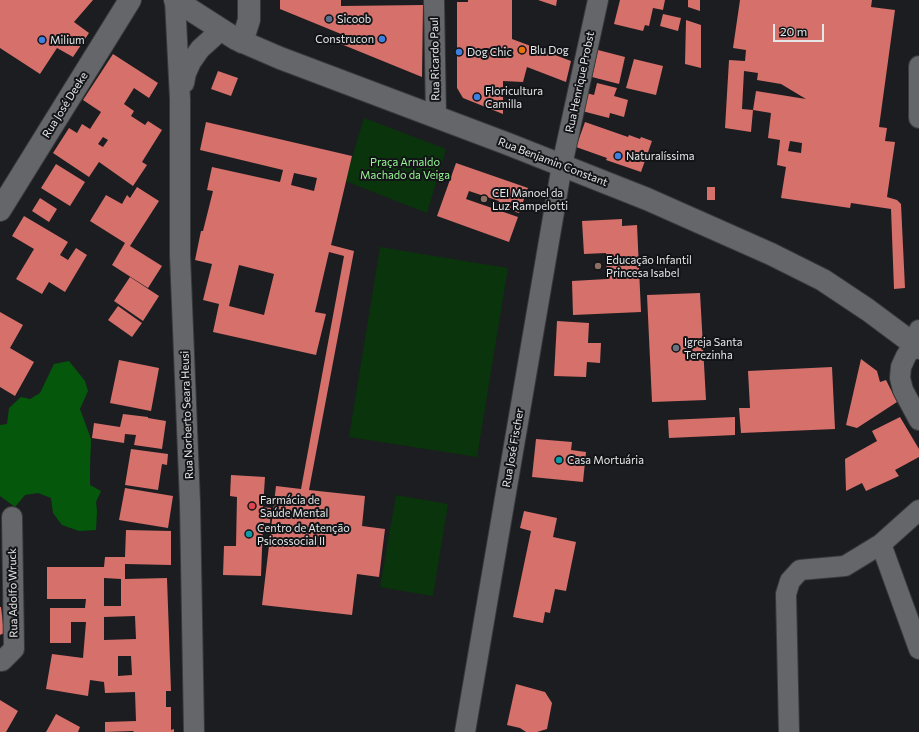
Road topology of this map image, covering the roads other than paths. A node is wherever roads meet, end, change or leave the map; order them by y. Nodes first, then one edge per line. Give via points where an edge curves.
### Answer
1 (130, 0) edge
2 (175, 0) edge
3 (249, 0) edge
4 (434, 0) edge
5 (598, 0) edge
6 (221, 30) junction
7 (242, 42) junction
8 (919, 66) edge
9 (180, 98) junction
10 (436, 117) junction
11 (919, 118) edge
12 (562, 165) junction
13 (0, 210) edge
14 (917, 341) edge
15 (919, 420) edge
16 (919, 510) edge
17 (12, 517) dead end
18 (881, 544) junction
19 (919, 649) edge
20 (0, 661) edge
21 (194, 732) edge
22 (465, 732) edge
23 (789, 732) edge

1 - 13 main road, Rua José Deeke
2 - 6 main road, Rua Benjamin Constant
2 - 9 street, Rua Norberto Seara Heusi
3 - 7 main road via 249,20
4 - 10 street, Rua Ricardo Paul
5 - 12 street, Rua Henrique Probst
6 - 7 main road, Rua Benjamin Constant
6 - 9 street, Rua Norberto Seara Heusi via 200,49 191,62
7 - 10 main road, Rua Benjamin Constant
8 - 11 street
9 - 21 street, Rua Norberto Seara Heusi via 180,255 190,503
10 - 12 main road, Rua Benjamin Constant
12 - 14 main road, Rua Benjamin Constant via 654,202 778,257 822,280
12 - 22 street, Rua José Fischer
14 - 15 street via 906,356 900,378 903,390
16 - 18 street
17 - 20 street, Rua Adolfo Wruck via 14,649
18 - 19 street
18 - 23 street via 845,566 800,570 790,581 786,594

